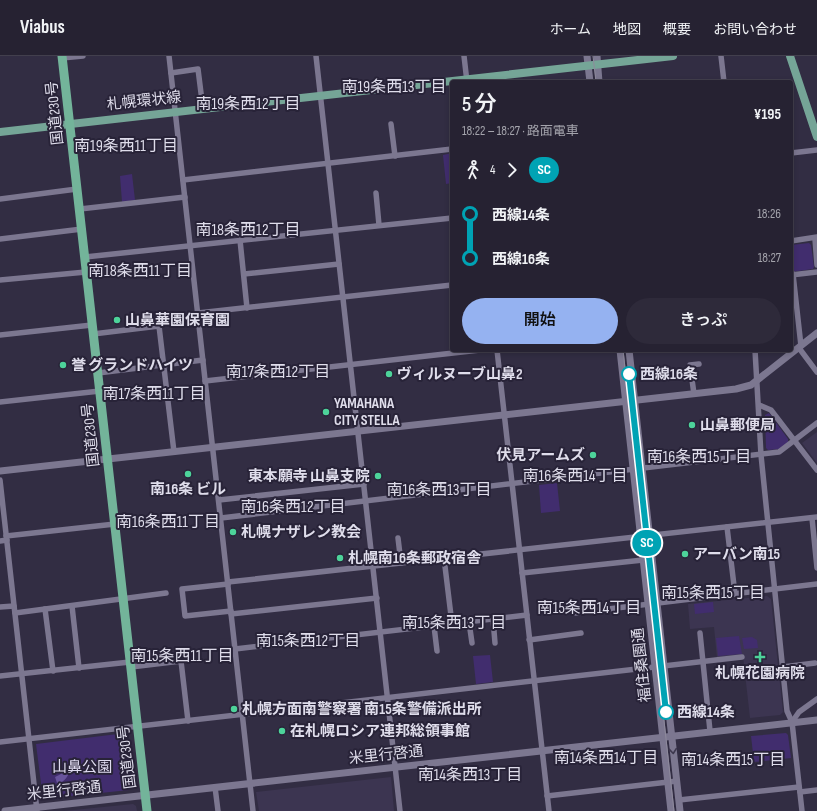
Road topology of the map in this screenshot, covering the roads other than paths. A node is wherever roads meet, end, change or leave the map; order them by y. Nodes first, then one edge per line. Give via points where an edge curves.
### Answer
1 (83, 56) edge
2 (169, 56) edge
3 (316, 56) edge
4 (464, 56) edge
5 (587, 56) edge
6 (597, 56) edge
7 (673, 56) edge
8 (721, 56) edge
9 (790, 56) edge
10 (62, 57) edge
11 (598, 65) junction
12 (588, 66) junction
13 (171, 73) junction
14 (467, 80) edge
15 (475, 80) edge
16 (590, 80) edge
17 (599, 80) edge
18 (724, 80) edge
19 (450, 83) edge
20 (320, 96) junction
21 (203, 109) junction
22 (175, 112) junction
23 (70, 124) junction
24 (391, 124) dead end
25 (0, 132) edge
26 (817, 137) edge
27 (450, 149) edge
28 (817, 150) edge
29 (793, 153) edge
30 (395, 156) junction
31 (328, 164) junction
32 (183, 180) junction
33 (77, 190) junction
34 (376, 193) dead end
35 (185, 197) junction
36 (0, 199) edge
37 (80, 209) junction
38 (450, 218) edge
39 (380, 225) junction
40 (82, 229) junction
41 (335, 230) junction
42 (816, 238) edge
43 (0, 239) edge
44 (240, 240) junction
45 (793, 241) edge
46 (190, 245) junction
47 (85, 257) junction
48 (339, 264) junction
49 (817, 265) edge
50 (86, 272) junction
51 (817, 272) edge
52 (244, 274) junction
53 (793, 274) edge
54 (0, 280) edge
55 (793, 283) edge
56 (450, 285) edge
57 (343, 297) junction
58 (247, 308) junction
59 (198, 313) junction
60 (93, 329) junction
61 (817, 333) edge
62 (0, 335) edge
63 (800, 347) junction
64 (461, 352) edge
65 (497, 352) edge
66 (620, 352) edge
67 (629, 352) edge
68 (755, 352) edge
69 (203, 360) junction
70 (350, 364) junction
71 (699, 364) dead end
72 (164, 365) junction
73 (817, 372) edge
74 (98, 373) junction
75 (758, 379) junction
76 (205, 381) junction
77 (100, 391) junction
78 (694, 394) junction
79 (635, 400) junction
80 (0, 402) edge
81 (626, 402) junction
82 (759, 405) junction
83 (504, 415) junction
84 (817, 423) edge
85 (358, 432) junction
86 (794, 440) junction
87 (213, 448) junction
88 (174, 452) junction
89 (761, 455) junction
90 (108, 460) junction
91 (642, 468) junction
92 (633, 469) junction
93 (817, 470) edge
94 (0, 471) edge
95 (0, 480) edge
96 (512, 483) junction
97 (364, 484) junction
98 (218, 500) junction
99 (365, 500) junction
100 (220, 518) junction
101 (814, 518) edge
102 (769, 522) junction
103 (115, 524) junction
104 (727, 527) junction
105 (649, 535) junction
106 (641, 536) junction
107 (6, 538) junction
108 (398, 538) dead end
109 (0, 540) edge
110 (520, 549) junction
111 (444, 558) junction
112 (644, 560) junction
113 (401, 563) junction
114 (373, 566) junction
115 (817, 568) edge
116 (522, 573) junction
117 (228, 583) junction
118 (817, 584) edge
119 (775, 589) junction
120 (166, 593) dead end
121 (735, 594) junction
122 (377, 598) junction
123 (123, 599) junction
124 (657, 603) junction
125 (648, 604) junction
126 (14, 606) junction
127 (72, 606) junction
128 (0, 607) edge
129 (45, 609) junction
130 (15, 613) junction
131 (231, 613) junction
132 (575, 613) dead end
133 (527, 615) junction
134 (493, 619) junction
135 (470, 622) junction
136 (452, 624) junction
137 (434, 626) junction
138 (380, 632) junction
139 (581, 633) dead end
140 (700, 633) dead end
141 (530, 640) junction
142 (472, 643) dead end
143 (495, 643) dead end
144 (235, 649) junction
145 (437, 651) dead end
146 (742, 657) dead end
147 (703, 661) junction
148 (814, 663) dead end
149 (130, 664) junction
150 (664, 665) junction
151 (655, 666) junction
152 (783, 667) junction
153 (79, 668) junction
154 (53, 671) junction
155 (22, 674) junction
156 (0, 676) edge
157 (534, 681) junction
158 (387, 699) junction
159 (817, 699) edge
160 (242, 715) junction
161 (817, 720) edge
162 (188, 721) junction
163 (792, 722) junction
164 (137, 727) junction
165 (710, 731) junction
166 (672, 736) junction
167 (663, 737) junction
168 (29, 739) junction
169 (0, 742) edge
170 (542, 751) junction
171 (395, 767) junction
172 (677, 781) junction
173 (668, 782) junction
174 (250, 783) junction
175 (215, 787) junction
176 (800, 790) junction
177 (817, 790) edge
178 (145, 795) junction
179 (547, 796) junction
180 (679, 800) junction
181 (37, 809) edge
182 (5, 811) edge
183 (147, 811) edge
184 (218, 811) edge
185 (253, 811) edge
186 (400, 811) edge
187 (548, 811) edge
188 (671, 811) edge
189 (680, 811) edge
190 (802, 811) edge

1 - 10 street
2 - 13 street
3 - 20 street
4 - 14 street
5 - 12 street
6 - 11 street
7 - 11 main road, 札幌環状線
8 - 18 street
9 - 26 main road
10 - 23 highway, 国道230号
11 - 12 main road, 札幌環状線
11 - 17 street
12 - 15 main road, 札幌環状線
12 - 16 street
13 - 21 street via 198,69
13 - 22 street
19 - 20 main road, 札幌環状線
20 - 21 main road, 札幌環状線
20 - 31 street
21 - 22 main road, 札幌環状線
22 - 23 main road, 札幌環状線
22 - 32 street
23 - 25 main road, 札幌環状線
23 - 33 highway, 国道230号
24 - 30 street
27 - 30 street
28 - 29 street
30 - 31 street
31 - 32 street
31 - 41 street
32 - 35 street
33 - 36 street
33 - 37 highway, 国道230号
34 - 39 street
35 - 37 street
35 - 46 street
37 - 40 highway, 国道230号
38 - 39 street
39 - 41 street
40 - 43 street
40 - 47 highway, 国道230号
41 - 44 street
41 - 48 street
42 - 45 street
42 - 49 street
44 - 46 street
44 - 52 street
46 - 47 street
46 - 59 street
47 - 50 highway, 国道230号
48 - 52 street
48 - 57 street
50 - 54 street
50 - 60 highway, 国道230号
51 - 53 street
52 - 58 street
55 - 63 street
56 - 57 street
57 - 58 street
57 - 70 street
58 - 59 street
59 - 69 street
60 - 62 street
60 - 72 street via 159,326
60 - 74 highway, 国道230号
61 - 63 street
63 - 73 street
63 - 75 street
64 - 70 street
65 - 83 street
66 - 81 street, 福住桑園通
67 - 79 street, 福住桑園通
68 - 75 street
69 - 72 street
69 - 76 street
70 - 76 street
70 - 85 street
71 - 78 street via 690,365
72 - 74 street
72 - 88 street
74 - 77 highway, 国道230号
75 - 78 street via 742,388
75 - 82 street
76 - 87 street
77 - 80 street
77 - 90 highway, 国道230号
78 - 79 street
79 - 81 street
79 - 91 street, 福住桑園通
81 - 83 street
81 - 92 street, 福住桑園通
82 - 86 street via 771,410
82 - 89 street
83 - 85 street
83 - 96 street
84 - 86 street
85 - 87 street
85 - 97 street
86 - 89 street via 780,452
86 - 93 street
87 - 88 street
87 - 98 street
88 - 90 street
89 - 91 street
89 - 102 street
90 - 94 street
90 - 103 highway, 国道230号
91 - 92 street
91 - 105 street, 福住桑園通
92 - 96 street
92 - 106 street, 福住桑園通
95 - 107 street
96 - 99 street
96 - 110 street
97 - 98 street
97 - 99 street
98 - 100 street
99 - 100 street via 359,503
99 - 114 street
100 - 117 street
101 - 102 street
101 - 115 street
102 - 104 street
102 - 119 street
103 - 107 street
103 - 123 highway, 国道230号
104 - 105 street
104 - 121 street
105 - 106 street
105 - 124 street, 福住桑園通
106 - 110 street
106 - 112 street, 福住桑園通
107 - 109 street
107 - 126 street
108 - 113 street
110 - 111 street
110 - 116 street
111 - 113 street
111 - 136 street
112 - 116 street
112 - 125 street, 福住桑園通
113 - 114 street
114 - 117 street
114 - 122 street
116 - 133 street
117 - 131 street
117 - 131 street via 182,590 185,616
118 - 119 street
119 - 121 street
119 - 152 street
120 - 123 street
121 - 124 street
122 - 131 street
122 - 138 street
123 - 127 street
123 - 149 highway, 国道230号
124 - 125 street
124 - 150 street, 福住桑園通
125 - 132 street
125 - 151 street, 福住桑園通
126 - 128 street
126 - 130 street
127 - 129 street
127 - 153 street
129 - 130 street
129 - 154 street
130 - 155 street
131 - 144 street
133 - 134 street
133 - 141 street
134 - 135 street
134 - 143 street
135 - 136 street
135 - 142 street
136 - 137 street
137 - 138 street
137 - 145 street
138 - 144 street
138 - 158 street
139 - 141 street
140 - 147 street
141 - 157 street
144 - 160 street
146 - 147 street
147 - 150 street
147 - 165 street
148 - 152 street
149 - 153 street
149 - 162 street via 182,661
149 - 164 highway, 国道230号
150 - 151 street
150 - 166 street, 福住桑園通
151 - 157 street
151 - 167 street, 福住桑園通
152 - 163 street via 787,711
153 - 154 street
154 - 155 street
155 - 156 street
155 - 168 street
157 - 158 street
157 - 170 street
158 - 160 street
158 - 171 street
159 - 163 street via 799,712
160 - 162 street
160 - 174 street
161 - 163 street, 米里行啓通
162 - 164 street
163 - 165 street, 米里行啓通
163 - 176 street
164 - 168 street
164 - 178 highway, 国道230号
165 - 166 street, 米里行啓通
166 - 167 street, 米里行啓通
166 -> 172 street, 福住桑園通
167 - 170 street, 米里行啓通
167 - 173 street, 福住桑園通
168 - 169 street
168 - 181 street
170 - 171 street, 米里行啓通
170 - 179 street
171 - 174 street, 米里行啓通
171 - 186 street
172 - 173 street
172 - 180 street, 福住桑園通
173 - 179 street
173 - 188 street, 福住桑園通
174 - 175 street, 米里行啓通
174 - 185 street
175 - 178 street, 米里行啓通
175 - 184 street
176 - 177 street
176 - 180 street
176 - 190 street
178 - 181 street, 米里行啓通
178 - 183 highway, 国道230号
179 - 187 street
180 - 189 street, 福住桑園通
181 - 182 street, 米里行啓通

